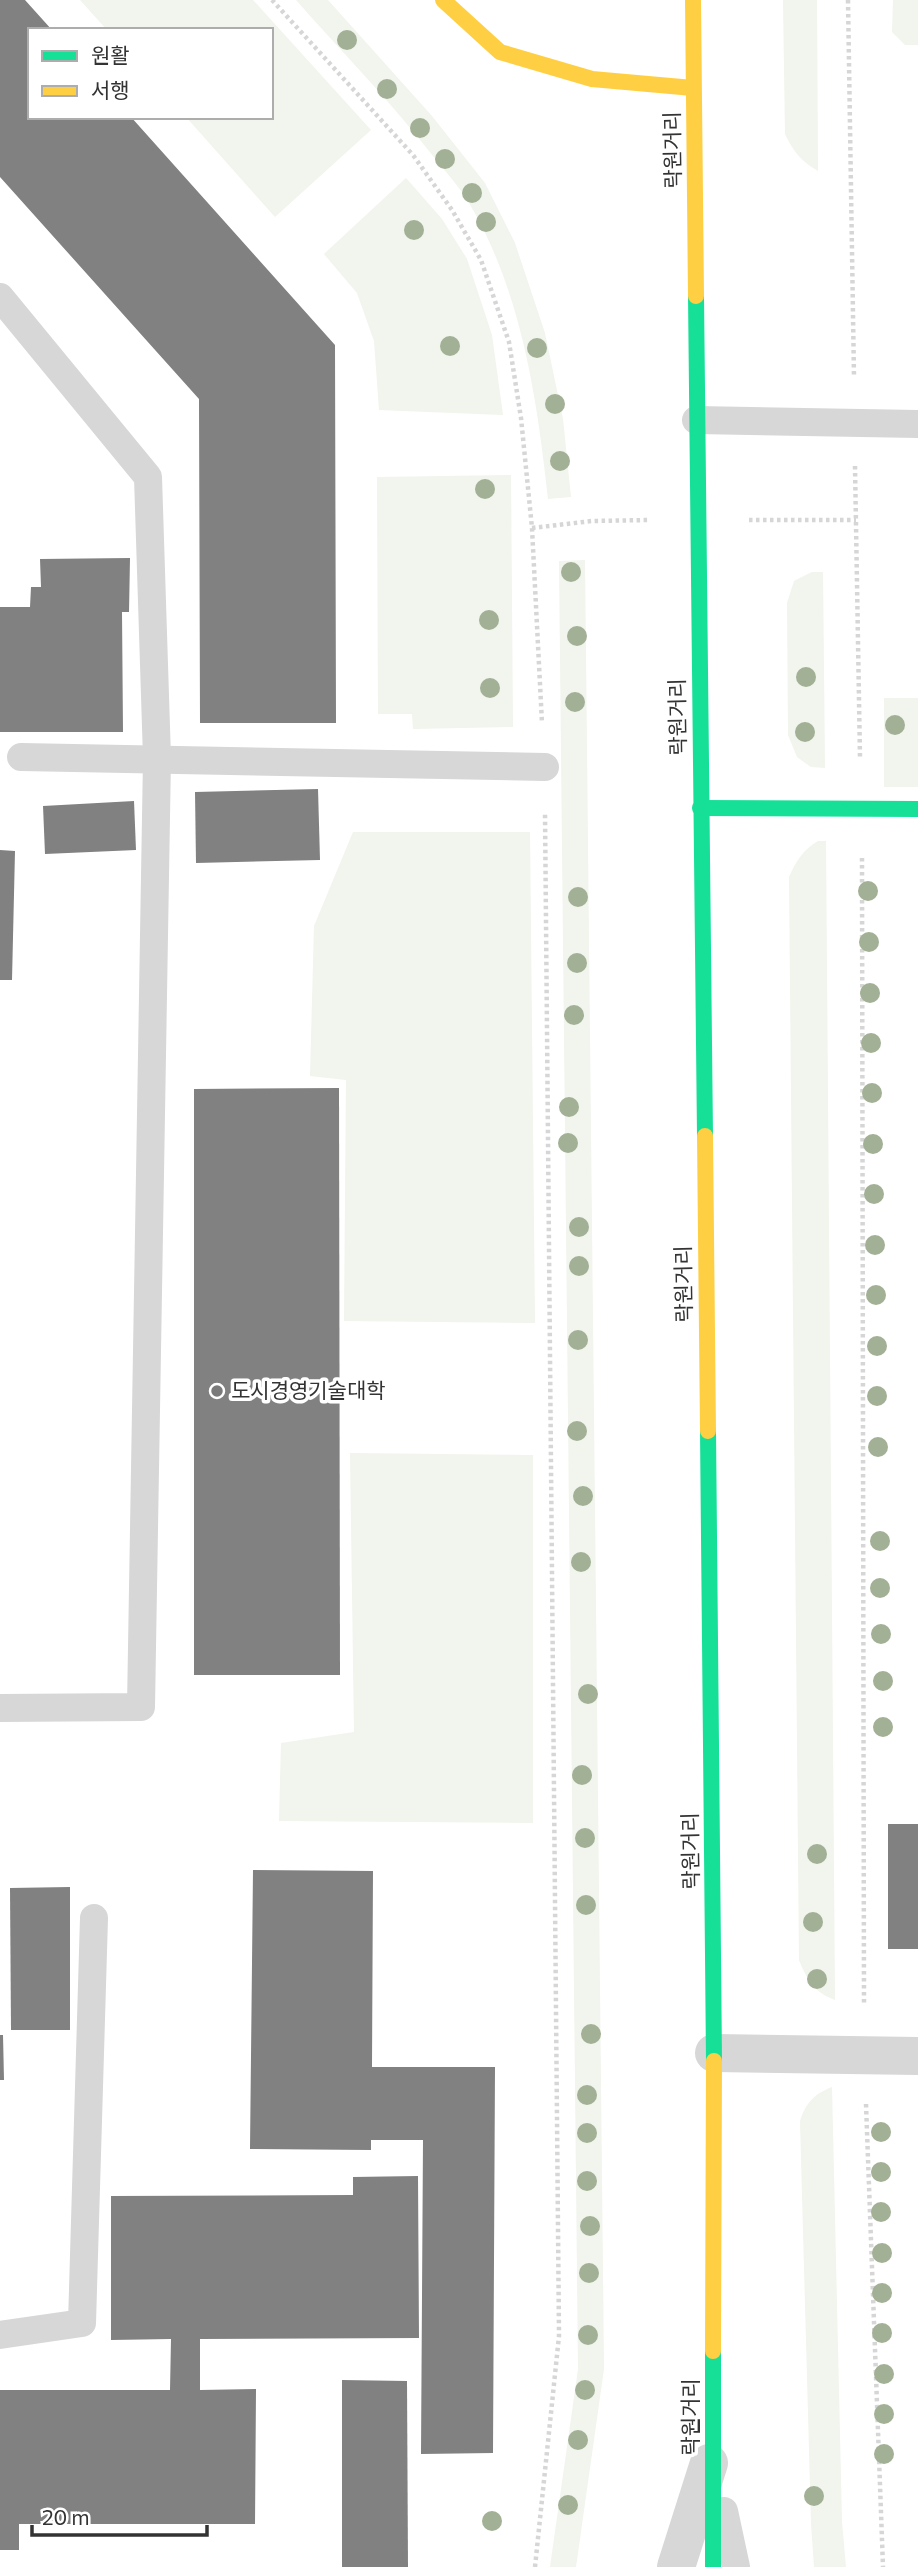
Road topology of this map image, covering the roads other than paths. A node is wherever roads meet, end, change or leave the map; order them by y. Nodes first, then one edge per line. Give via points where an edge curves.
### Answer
1 (443, 0) edge
2 (693, 0) edge
3 (693, 88) junction
4 (0, 297) edge
5 (696, 420) junction
6 (918, 424) edge
7 (21, 757) dead end
8 (157, 758) junction
9 (545, 767) road end
10 (700, 808) junction
11 (918, 809) edge
12 (0, 1708) edge
13 (94, 1919) dead end
14 (714, 2053) junction
15 (918, 2056) edge
16 (0, 2335) edge
17 (712, 2454) junction
18 (676, 2567) edge
19 (713, 2567) edge
20 (736, 2567) edge

1 - 3 main road via 500,52 592,79
2 - 3 main road, 락원거리
3 - 5 main road, 락원거리
4 - 8 lane via 148,477
5 - 6 lane
5 - 10 main road, 락원거리
7 - 8 lane
8 - 9 lane
8 - 12 lane via 141,1707
10 - 11 main road
10 - 14 main road, 락원거리
13 - 16 lane via 82,2323
14 - 15 street
14 - 17 main road, 락원거리
17 - 18 street
17 - 19 main road, 락원거리
17 - 20 lane

